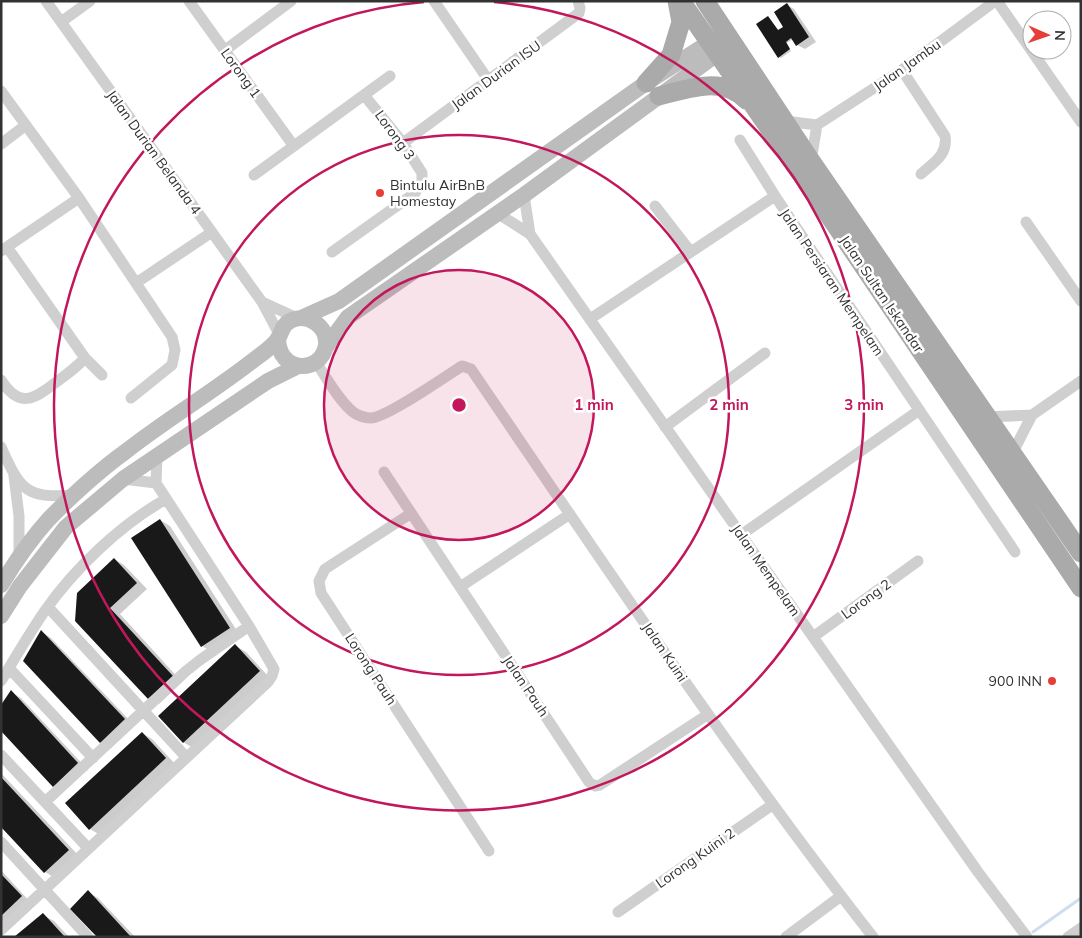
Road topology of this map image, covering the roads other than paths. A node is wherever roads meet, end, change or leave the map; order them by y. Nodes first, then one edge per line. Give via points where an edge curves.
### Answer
1 (46, 1) edge
2 (90, 1) edge
3 (189, 1) edge
4 (291, 1) edge
5 (434, 1) edge
6 (578, 1) edge
7 (677, 1) edge
8 (681, 1) edge
9 (705, 1) edge
10 (996, 1) edge
11 (716, 18) junction
12 (60, 22) junction
13 (716, 46) junction
14 (224, 50) junction
15 (742, 57) junction
16 (902, 70) junction
17 (390, 76) dead end
18 (489, 81) junction
19 (646, 83) junction
20 (1, 91) edge
21 (364, 95) junction
22 (659, 96) junction
23 (759, 114) junction
24 (785, 120) junction
25 (1081, 122) edge
26 (26, 125) junction
27 (817, 125) junction
28 (740, 140) dead end
29 (403, 143) junction
30 (1, 144) edge
31 (293, 145) junction
32 (811, 161) junction
33 (921, 174) dead end
34 (254, 175) dead end
35 (524, 195) junction
36 (775, 196) junction
37 (79, 198) junction
38 (655, 206) dead end
39 (497, 213) junction
40 (1026, 222) dead end
41 (212, 232) junction
42 (530, 234) junction
43 (4, 249) edge
44 (690, 251) junction
45 (332, 252) dead end
46 (136, 283) junction
47 (1081, 301) edge
48 (262, 302) junction
49 (299, 318) junction
50 (590, 319) junction
51 (279, 336) junction
52 (326, 346) junction
53 (765, 353) dead end
54 (85, 358) junction
55 (316, 362) junction
56 (298, 366) junction
57 (102, 376) dead end
58 (1, 380) edge
59 (1081, 381) edge
60 (131, 398) dead end
61 (918, 411) junction
62 (1032, 415) junction
63 (987, 417) junction
64 (665, 427) junction
65 (1, 447) edge
66 (1012, 454) junction
67 (157, 455) junction
68 (384, 472) dead end
69 (14, 474) junction
70 (123, 479) junction
71 (156, 484) junction
72 (76, 494) junction
73 (166, 499) junction
74 (410, 514) junction
75 (570, 514) junction
76 (742, 535) junction
77 (1015, 552) dead end
78 (1081, 553) edge
79 (19, 557) junction
80 (918, 560) dead end
81 (1, 585) edge
82 (460, 587) junction
83 (1081, 588) edge
84 (48, 607) junction
85 (1, 616) edge
86 (249, 626) junction
87 (813, 637) junction
88 (9, 668) junction
89 (1, 681) edge
90 (144, 711) junction
91 (707, 715) junction
92 (1, 755) edge
93 (93, 758) junction
94 (186, 758) junction
95 (45, 802) junction
96 (772, 804) junction
97 (1, 842) edge
98 (88, 848) junction
99 (490, 850) dead end
100 (44, 889) junction
101 (841, 896) junction
102 (618, 912) dead end
103 (1081, 928) edge
104 (1, 930) edge
105 (88, 937) edge
106 (786, 937) edge
107 (873, 937) edge
108 (1027, 937) edge
109 (1068, 937) edge

1 - 12 street, Jalan Durian Belanda 4
2 - 12 street
3 - 14 street, Lorong 1
4 - 14 street
5 - 18 street
6 - 18 street, Jalan Durian ISU via 579,13
7 - 19 main road via 681,22 671,54
8 - 13 main road, Jalan Sultan Iskandar
9 - 11 main road
10 - 16 street, Jalan Jambu
10 - 25 street
11 - 13 street
11 - 15 main road
12 - 41 street, Jalan Durian Belanda 4
13 - 15 street
13 - 19 street
13 - 22 street
13 - 23 main road, Jalan Sultan Iskandar
14 - 31 street, Lorong 1
15 - 24 main road
16 - 27 street, Jalan Jambu
16 - 33 street via 945,136 947,146
17 - 21 street
18 - 29 street, Jalan Durian ISU
19 - 49 street via 339,300
20 - 26 street
21 - 29 street, Lorong 3
21 - 31 street
22 - 23 main road via 711,85 738,92
22 - 35 street
23 - 83 main road, Jalan Sultan Iskandar
24 - 27 street
24 - 32 main road
26 - 30 street
26 - 37 street
27 - 32 street
28 - 36 street
29 - 45 street, Lorong 3 via 422,174 420,187 415,194
31 - 34 street
32 - 63 main road
35 - 39 street
35 - 42 street, Jalan Mempelam
36 - 44 street, Jalan Persiaran Mempelam
36 - 61 street, Jalan Persiaran Mempelam
37 - 43 street
37 - 46 street
38 - 44 street
39 - 42 street
39 - 52 street via 348,317
40 - 47 street
41 - 46 street
41 - 48 street, Jalan Durian Belanda 4
42 - 50 street, Jalan Mempelam
43 - 54 street
44 - 50 street, Jalan Persiaran Mempelam
46 - 60 street via 172,337 175,350 168,370
48 - 49 street
48 - 51 street, Jalan Durian Belanda 4
49 - 51 street via 283,327
49 - 52 street via 308,318 320,326
50 - 64 street, Jalan Mempelam
51 - 56 street via 280,353
51 - 72 street via 256,358 124,452
52 - 55 street
53 - 64 street
54 - 57 street
54 - 58 street via 77,368 30,399 9,392
55 - 56 street
55 - 75 street, Jalan Kuini via 349,408 357,415 372,418 462,366 471,369
56 - 67 street via 268,381
59 - 62 street
61 - 76 street
61 - 77 street, Jalan Persiaran Mempelam
62 - 63 street
62 - 66 street
63 - 66 main road
64 - 76 street, Jalan Mempelam
65 - 69 street
66 - 78 main road
67 - 70 street
67 - 71 street
68 - 74 street, Jalan Pauh
69 - 72 street via 32,493
69 - 79 street
70 - 71 street
70 - 85 street via 66,527
71 - 73 street
72 - 79 street via 48,521
73 - 84 street via 117,532 82,566
73 - 86 street
74 - 82 street, Jalan Pauh
74 - 99 street, Lorong Pauh via 325,569 319,581 321,593
75 - 82 street
75 - 91 street, Jalan Kuini
76 - 87 street, Jalan Mempelam
79 - 81 street
80 - 87 street, Lorong 2
82 - 91 street, Jalan Pauh via 589,782 595,786
84 - 88 street
84 - 90 street
86 - 90 street via 200,660
86 - 94 street via 274,669 272,676
87 - 108 street, Jalan Mempelam
88 - 89 street
88 - 93 street
90 - 93 street
90 - 94 street
91 - 96 street, Jalan Kuini
92 - 95 street
93 - 95 street
94 - 98 street
95 - 98 street
96 - 101 street, Jalan Kuini
96 - 102 street, Lorong Kuini 2
97 - 100 street
98 - 100 street
100 - 104 street
100 - 105 street
101 - 106 street
101 - 107 street, Jalan Kuini
103 - 109 street

